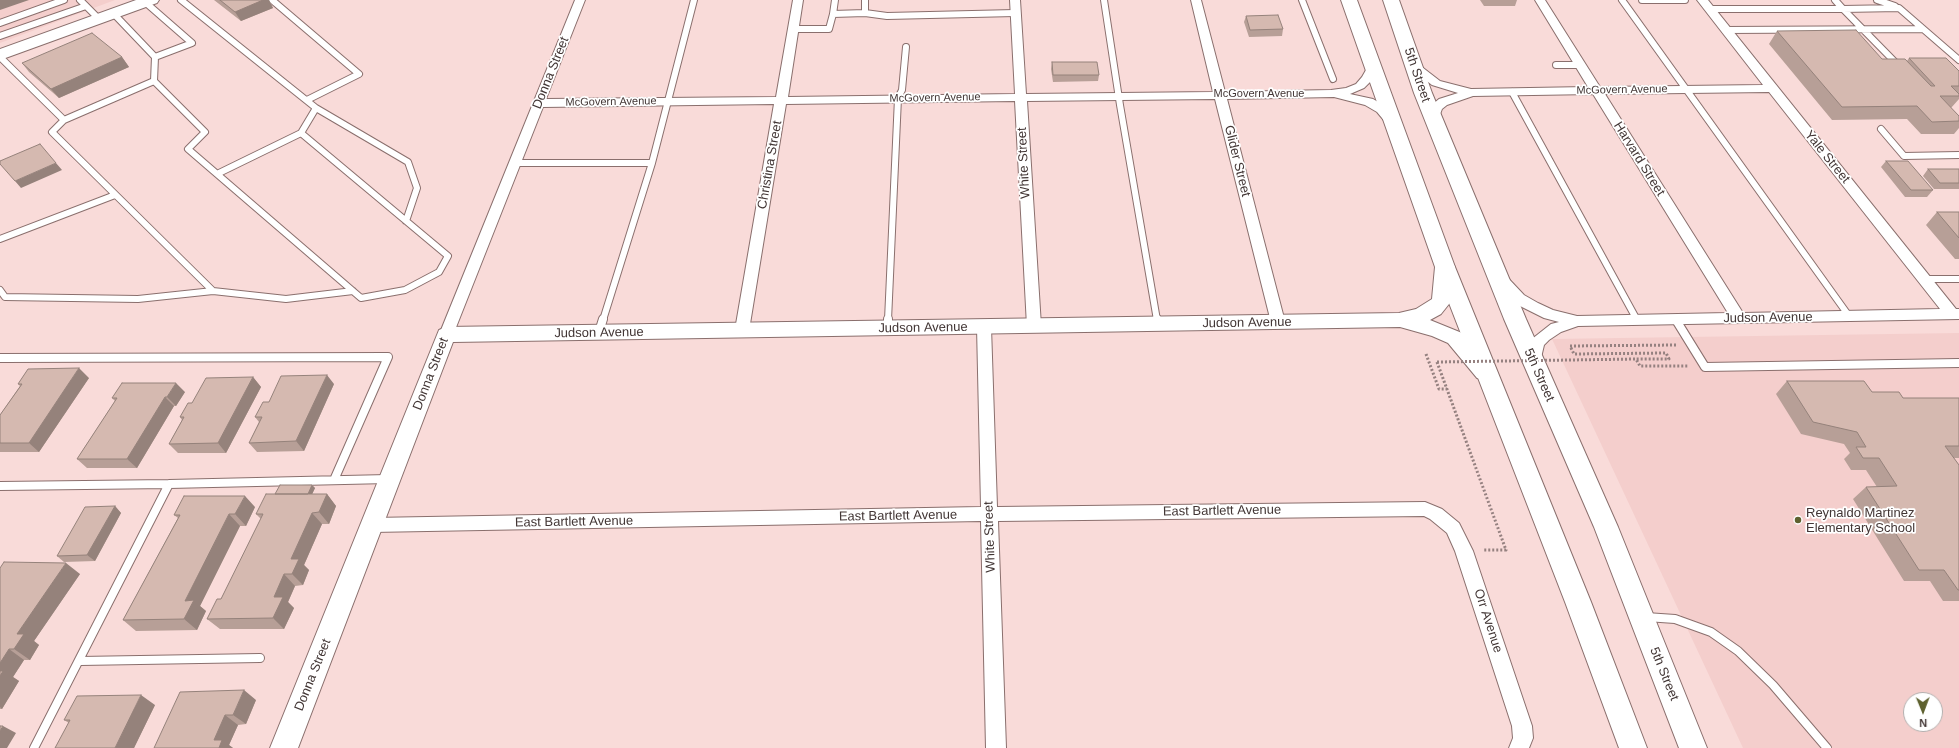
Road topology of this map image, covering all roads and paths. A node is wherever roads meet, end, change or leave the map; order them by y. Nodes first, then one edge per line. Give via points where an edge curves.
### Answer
1 (64, 0) edge
2 (80, 0) edge
3 (181, 0) edge
4 (272, 0) edge
5 (580, 0) edge
6 (694, 0) edge
7 (798, 0) edge
8 (835, 0) edge
9 (865, 0) edge
10 (1015, 0) edge
11 (1104, 0) edge
12 (1196, 0) edge
13 (1302, 0) edge
14 (1349, 0) edge
15 (1391, 0) edge
16 (1540, 0) edge
17 (1622, 0) edge
18 (1642, 0) edge
19 (1669, 0) edge
20 (1685, 0) edge
21 (1834, 0) edge
22 (1877, 0) edge
23 (140, 2) edge
24 (1705, 4) edge
25 (86, 6) junction
26 (1898, 8) junction
27 (1843, 9) junction
28 (865, 13) junction
29 (1015, 13) junction
30 (833, 14) junction
31 (106, 17) junction
32 (0, 23) edge
33 (793, 29) junction
34 (1862, 29) junction
35 (1923, 29) junction
36 (1725, 30) junction
37 (0, 36) edge
38 (906, 47) dead end
39 (0, 56) edge
40 (156, 57) junction
41 (1959, 60) edge
42 (1894, 62) edge
43 (1374, 65) junction
44 (1556, 65) dead end
45 (1580, 65) junction
46 (1414, 66) junction
47 (1333, 79) dead end
48 (154, 81) junction
49 (1772, 88) junction
50 (1686, 89) junction
51 (1596, 91) junction
52 (1472, 92) junction
53 (1512, 92) junction
54 (1220, 94) junction
55 (1331, 94) junction
56 (1118, 95) junction
57 (1020, 96) junction
58 (898, 98) junction
59 (307, 100) junction
60 (782, 100) junction
61 (667, 102) junction
62 (538, 103) junction
63 (316, 108) junction
64 (1433, 119) junction
65 (64, 120) junction
66 (1391, 121) junction
67 (1880, 129) dead end
68 (300, 133) junction
69 (1959, 155) edge
70 (652, 162) junction
71 (514, 163) junction
72 (217, 174) junction
73 (115, 195) junction
74 (406, 221) junction
75 (0, 239) edge
76 (1445, 267) junction
77 (1497, 275) junction
78 (1924, 279) junction
79 (1959, 279) edge
80 (0, 290) edge
81 (213, 291) junction
82 (352, 291) junction
83 (1956, 314) edge
84 (1850, 316) junction
85 (1739, 318) junction
86 (1399, 320) junction
87 (1637, 320) junction
88 (1676, 320) junction
89 (1576, 321) junction
90 (1278, 322) junction
91 (1158, 324) junction
92 (1034, 326) junction
93 (984, 327) junction
94 (888, 328) junction
95 (742, 330) junction
96 (599, 333) junction
97 (446, 335) junction
98 (1677, 346) dead end
99 (1426, 354) dead end
100 (0, 358) edge
101 (1636, 359) junction
102 (1534, 362) junction
103 (1959, 363) edge
104 (1688, 366) dead end
105 (1491, 383) junction
106 (1447, 389) junction
107 (390, 478) junction
108 (334, 480) junction
109 (169, 484) junction
110 (0, 486) edge
111 (1425, 509) joint
112 (989, 514) junction
113 (372, 525) junction
114 (1464, 551) junction
115 (1642, 617) junction
116 (260, 658) dead end
117 (80, 661) junction
118 (34, 748) edge
119 (284, 748) edge
120 (996, 748) edge
121 (1519, 748) edge
122 (1633, 748) edge
123 (1693, 748) edge
124 (1827, 748) edge

1 - 32 lane
2 - 25 lane
3 - 59 lane
4 - 59 lane via 359,74
5 - 62 street, Donna Street
6 - 61 lane
7 - 33 street, Christina Street
8 - 30 lane
9 - 28 lane
10 - 29 street, White Street
11 - 56 lane
12 - 54 street, Glider Street
13 - 47 lane
14 - 43 main road
15 - 46 main road, 5th Street
16 - 45 street, Harvard Street
17 - 50 lane
18 - 19 lane
19 - 20 lane
21 - 27 lane
22 - 26 lane
23 - 31 main road
23 - 40 lane via 192,43
24 - 27 lane
24 - 36 street, Yale Street
25 - 31 lane
25 - 37 lane
26 - 27 lane
26 - 35 lane
27 - 34 lane
28 - 29 lane via 887,16
28 - 30 lane
29 - 57 street, White Street
30 - 33 lane via 829,29
31 - 39 main road
31 - 40 lane
33 - 60 street, Christina Street
34 - 35 lane
34 - 36 lane
34 - 42 lane
35 - 41 lane
36 - 49 street, Yale Street
38 - 58 lane via 902,90
39 - 65 lane
40 - 48 lane
43 - 55 street, McGovern Avenue via 1360,86
43 - 66 main road
44 - 45 lane
45 - 51 street, Harvard Street
46 - 52 street, McGovern Avenue via 1436,83
46 - 64 main road, 5th Street
48 - 65 lane
48 - 72 lane via 205,132 188,149
49 - 50 street, McGovern Avenue
49 - 78 street, Yale Street
50 - 51 street, McGovern Avenue
50 - 84 lane
51 - 53 street, McGovern Avenue
51 - 85 street, Harvard Street
52 - 53 street, McGovern Avenue
52 - 64 street, McGovern Avenue via 1443,102 1437,107
53 - 87 lane
54 - 55 street, McGovern Avenue
54 - 56 street, McGovern Avenue
54 - 90 street, Glider Street
55 - 66 street, McGovern Avenue via 1369,102 1381,109
56 - 57 street, McGovern Avenue
56 - 91 lane
57 - 58 street, McGovern Avenue
57 - 92 street, White Street
58 - 60 street, McGovern Avenue
58 - 94 lane
59 - 63 lane
60 - 61 street, McGovern Avenue
60 - 95 street, Christina Street
61 - 62 street, McGovern Avenue
61 - 70 lane
62 - 71 street, Donna Street
63 - 68 lane
63 - 74 lane via 408,162 417,188
64 - 77 main road, 5th Street
65 - 73 lane via 52,132
66 - 76 main road
67 - 69 lane via 1904,156
68 - 72 lane
68 - 74 lane
70 - 71 lane
70 - 96 lane
71 - 97 street, Donna Street
72 - 82 lane
73 - 75 lane
73 - 81 lane
74 - 82 lane via 448,256 439,272 404,290 361,298
76 - 86 street, Judson Avenue via 1443,299 1439,304 1426,314
76 - 105 main road
77 - 89 street, Judson Avenue via 1526,304 1549,314
77 - 102 main road, 5th Street
78 - 79 lane
78 - 83 street, Yale Street
80 - 81 lane via 6,298 130,298
81 - 82 lane via 286,299
83 - 84 street, Judson Avenue
84 - 85 street, Judson Avenue
85 - 88 street, Judson Avenue
86 - 90 street, Judson Avenue
86 - 105 street, Judson Avenue via 1438,330 1455,338
87 - 88 street, Judson Avenue
87 - 89 street, Judson Avenue
88 - 103 lane via 1705,367
89 - 102 street, Judson Avenue via 1556,328 1544,336 1537,343
90 - 91 street, Judson Avenue
91 - 92 street, Judson Avenue
92 - 93 street, Judson Avenue
93 - 94 street, Judson Avenue
93 - 112 street, White Street
94 - 95 street, Judson Avenue
95 - 96 street, Judson Avenue
96 - 97 street, Judson Avenue
97 - 107 street, Donna Street
98 - 101 path via 1570,346 1574,354 1666,353 1669,359
99 - 106 path via 1439,389
100 - 108 lane via 388,357
101 - 104 path via 1640,366
101 - 106 path, bridge via 1437,362
102 - 115 main road, 5th Street
105 - 122 main road
106 - 114 path via 1506,550
107 - 108 lane
107 - 113 street, Donna Street
108 - 109 lane
109 - 110 lane
109 - 117 lane
111 - 112 street, East Bartlett Avenue
111 - 114 street, Orr Avenue via 1436,514 1453,528
112 - 113 street, East Bartlett Avenue
112 - 120 street, White Street
113 - 119 street, Donna Street
114 - 121 street, Orr Avenue via 1522,726 1524,738
115 - 123 main road, 5th Street
115 - 124 lane via 1675,619 1711,632 1738,651 1773,685
116 - 117 lane
117 - 118 lane

